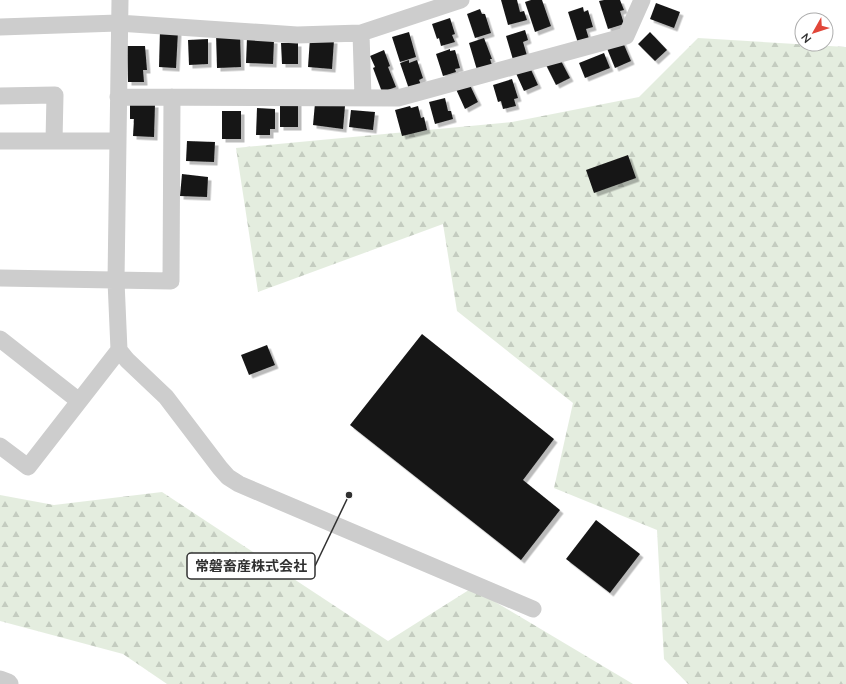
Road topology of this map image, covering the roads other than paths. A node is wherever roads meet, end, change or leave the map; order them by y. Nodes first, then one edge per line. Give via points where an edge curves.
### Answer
1 (120, 0) edge
2 (461, 0) edge
3 (642, 0) edge
4 (118, 23) junction
5 (0, 28) edge
6 (361, 33) junction
7 (0, 96) edge
8 (118, 97) junction
9 (172, 97) junction
10 (363, 98) junction
11 (118, 140) junction
12 (0, 141) edge
13 (54, 141) junction
14 (0, 278) edge
15 (116, 281) junction
16 (0, 339) edge
17 (120, 350) junction
18 (80, 401) junction
19 (0, 446) edge
20 (533, 609) dead end
21 (0, 681) edge
22 (8, 684) edge

1 - 4 street
2 - 6 street
3 - 10 street via 626,36 398,98
4 - 5 street
4 - 6 street via 297,35
4 - 8 street
6 - 10 street
7 - 13 street via 55,95
8 - 9 street
8 - 11 street
9 - 10 street
9 - 15 street via 171,281
11 - 13 street
11 - 15 street
12 - 13 street
14 - 15 street
15 - 17 street
16 - 18 street
17 - 18 street
17 - 20 street via 166,397 220,468 238,484
18 - 19 street via 28,467
21 - 22 street

